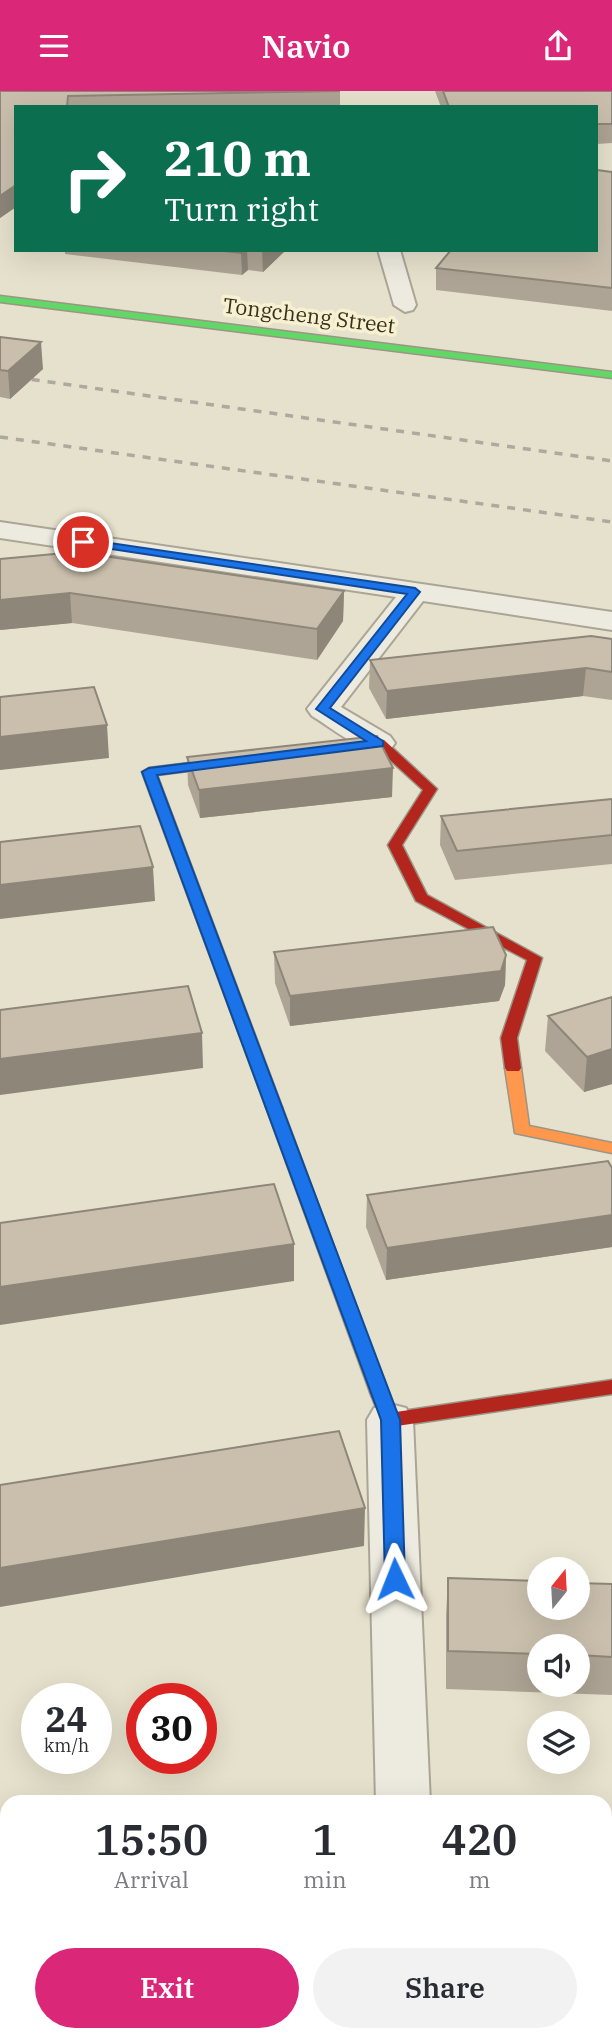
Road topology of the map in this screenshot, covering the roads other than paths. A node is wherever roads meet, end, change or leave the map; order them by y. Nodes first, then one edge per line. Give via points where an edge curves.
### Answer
1 (390, 252) edge
2 (0, 288) edge
3 (0, 299) edge
4 (405, 305) dead end
5 (612, 363) edge
6 (612, 375) edge
7 (0, 530) edge
8 (415, 592) junction
9 (612, 621) edge
10 (379, 743) junction
11 (311, 752) edge
12 (257, 758) edge
13 (612, 1148) edge
14 (612, 1387) edge
15 (390, 1420) junction
16 (403, 1795) edge

1 - 4 street
2 - 5 street, Tongcheng Street
3 - 6 street, Tongcheng Street
7 - 8 street
8 - 9 street
8 - 10 street via 323,709
10 - 11 street
10 - 13 street via 430,789 395,845 421,898 535,958 509,1038 521,1129
12 - 15 street via 149,772
14 - 15 street
15 - 16 street

